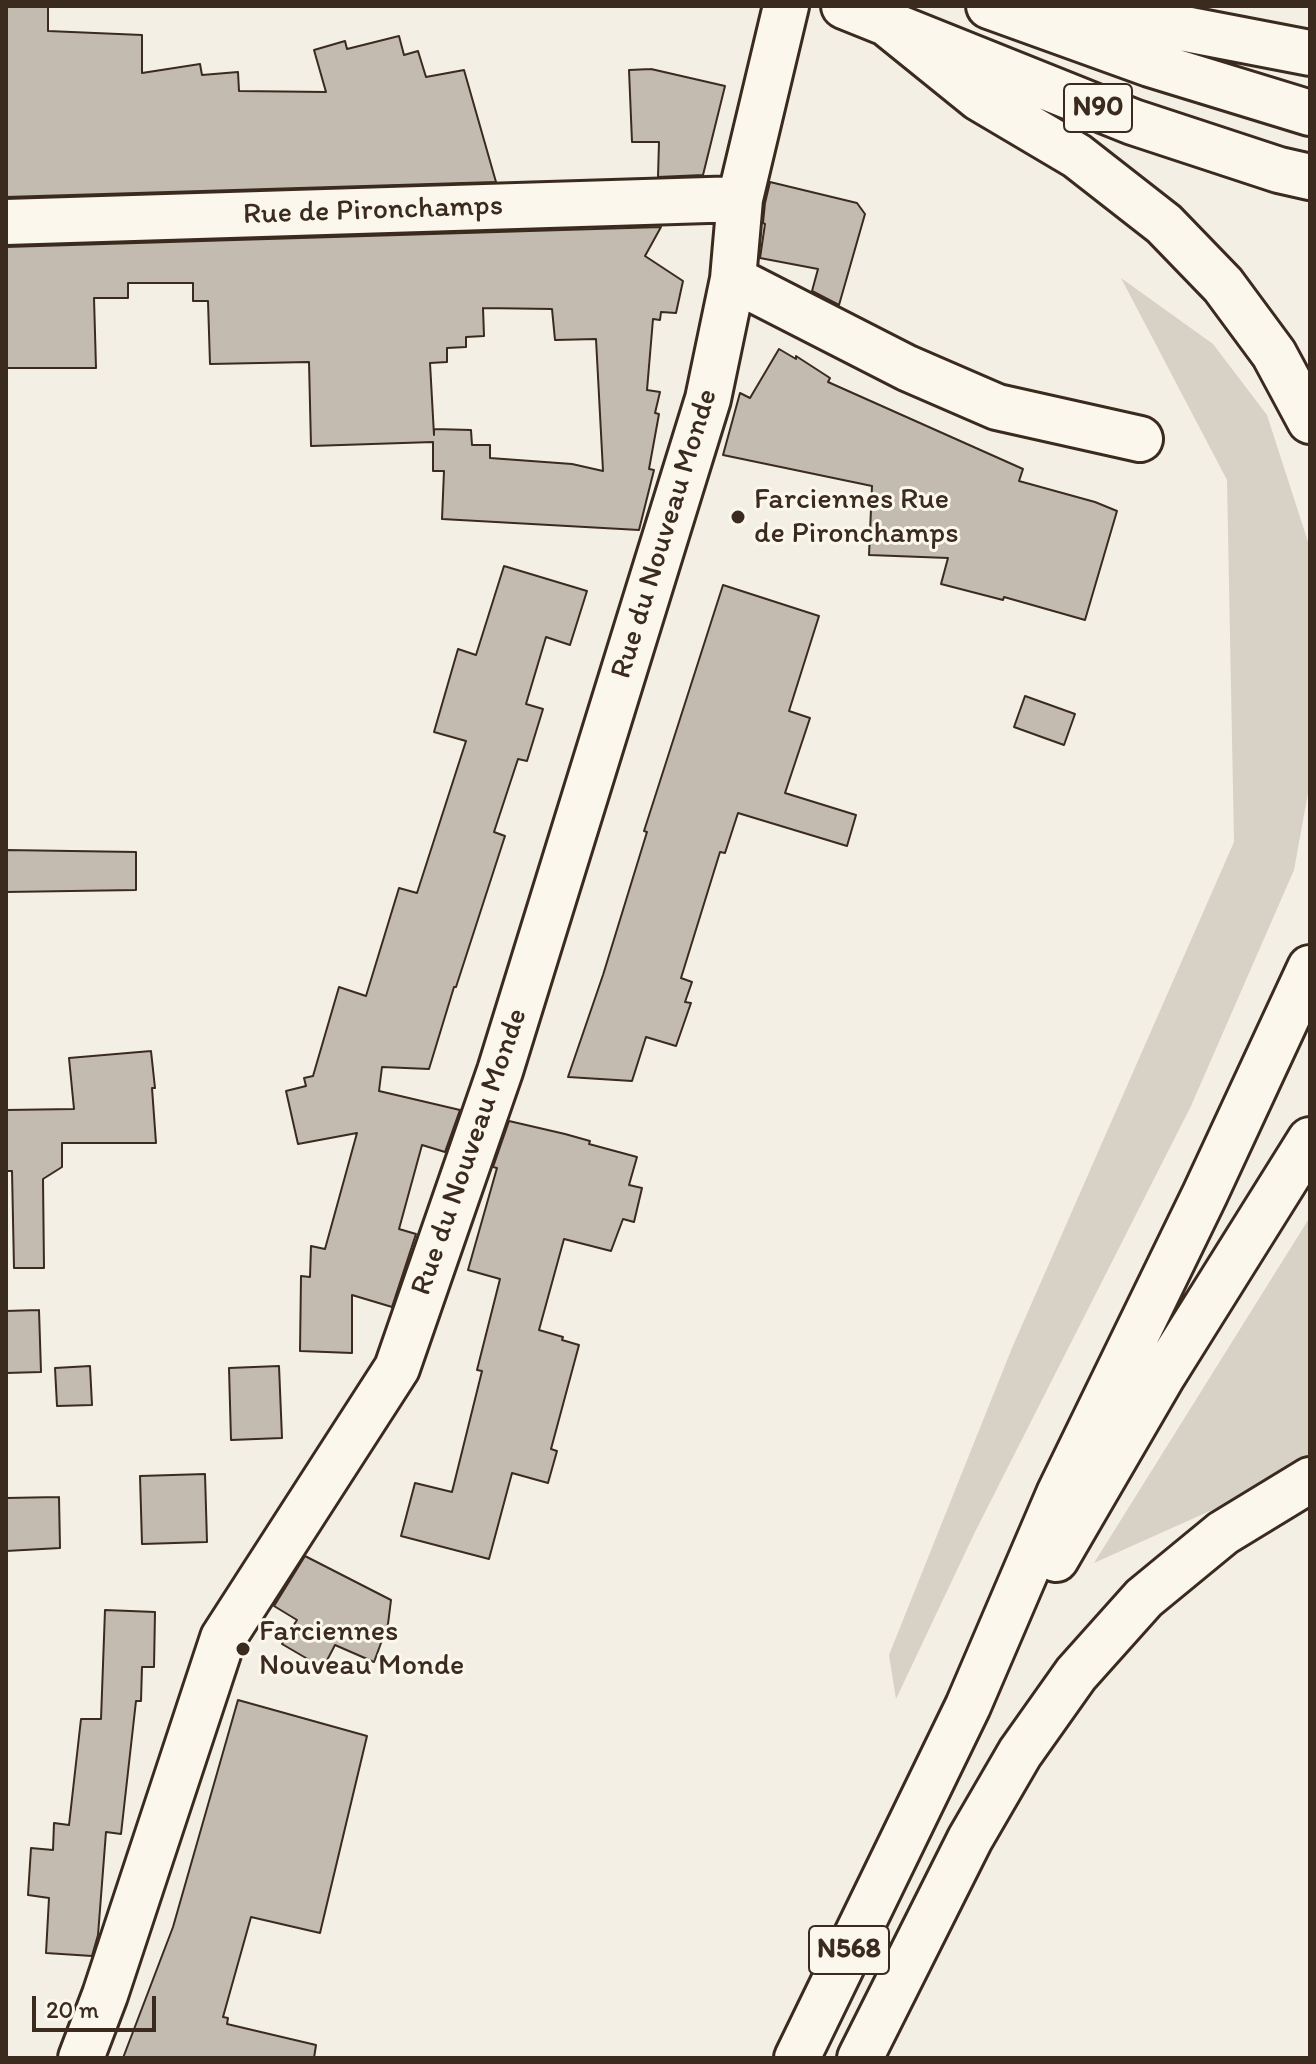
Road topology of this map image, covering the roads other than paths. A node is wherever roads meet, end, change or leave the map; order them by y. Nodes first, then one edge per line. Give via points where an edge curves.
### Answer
1 (786, 6) edge
2 (844, 6) edge
3 (1008, 13) edge
4 (890, 26) junction
5 (1310, 53) edge
6 (1310, 113) edge
7 (1310, 177) edge
8 (740, 199) junction
9 (6, 222) edge
10 (733, 279) junction
11 (1310, 421) edge
12 (1140, 439) dead end
13 (1310, 968) edge
14 (1310, 1140) edge
15 (1310, 1480) edge
16 (968, 1706) junction
17 (81, 2058) edge
18 (797, 2058) edge
19 (860, 2058) edge

1 - 8 main road, Rue du Nouveau Monde
2 - 4 main road, N90
3 - 5 main road via 1149,22
3 - 6 main road, N90
4 - 7 main road, N90 via 1133,122
4 - 11 main road via 979,98 1077,156 1164,224 1223,285 1266,342
8 - 9 main road, Rue de Pironchamps
8 - 10 main road, Rue du Nouveau Monde
10 - 12 main road via 907,368 997,407
10 - 17 main road, Rue du Nouveau Monde via 708,399 500,1071 397,1368 223,1638
13 - 16 main road via 1059,1494
14 - 16 main road via 1171,1362
15 - 19 main road, N568 via 1223,1533 1144,1598 1076,1674 1020,1753 970,1839
16 - 18 main road, N568

